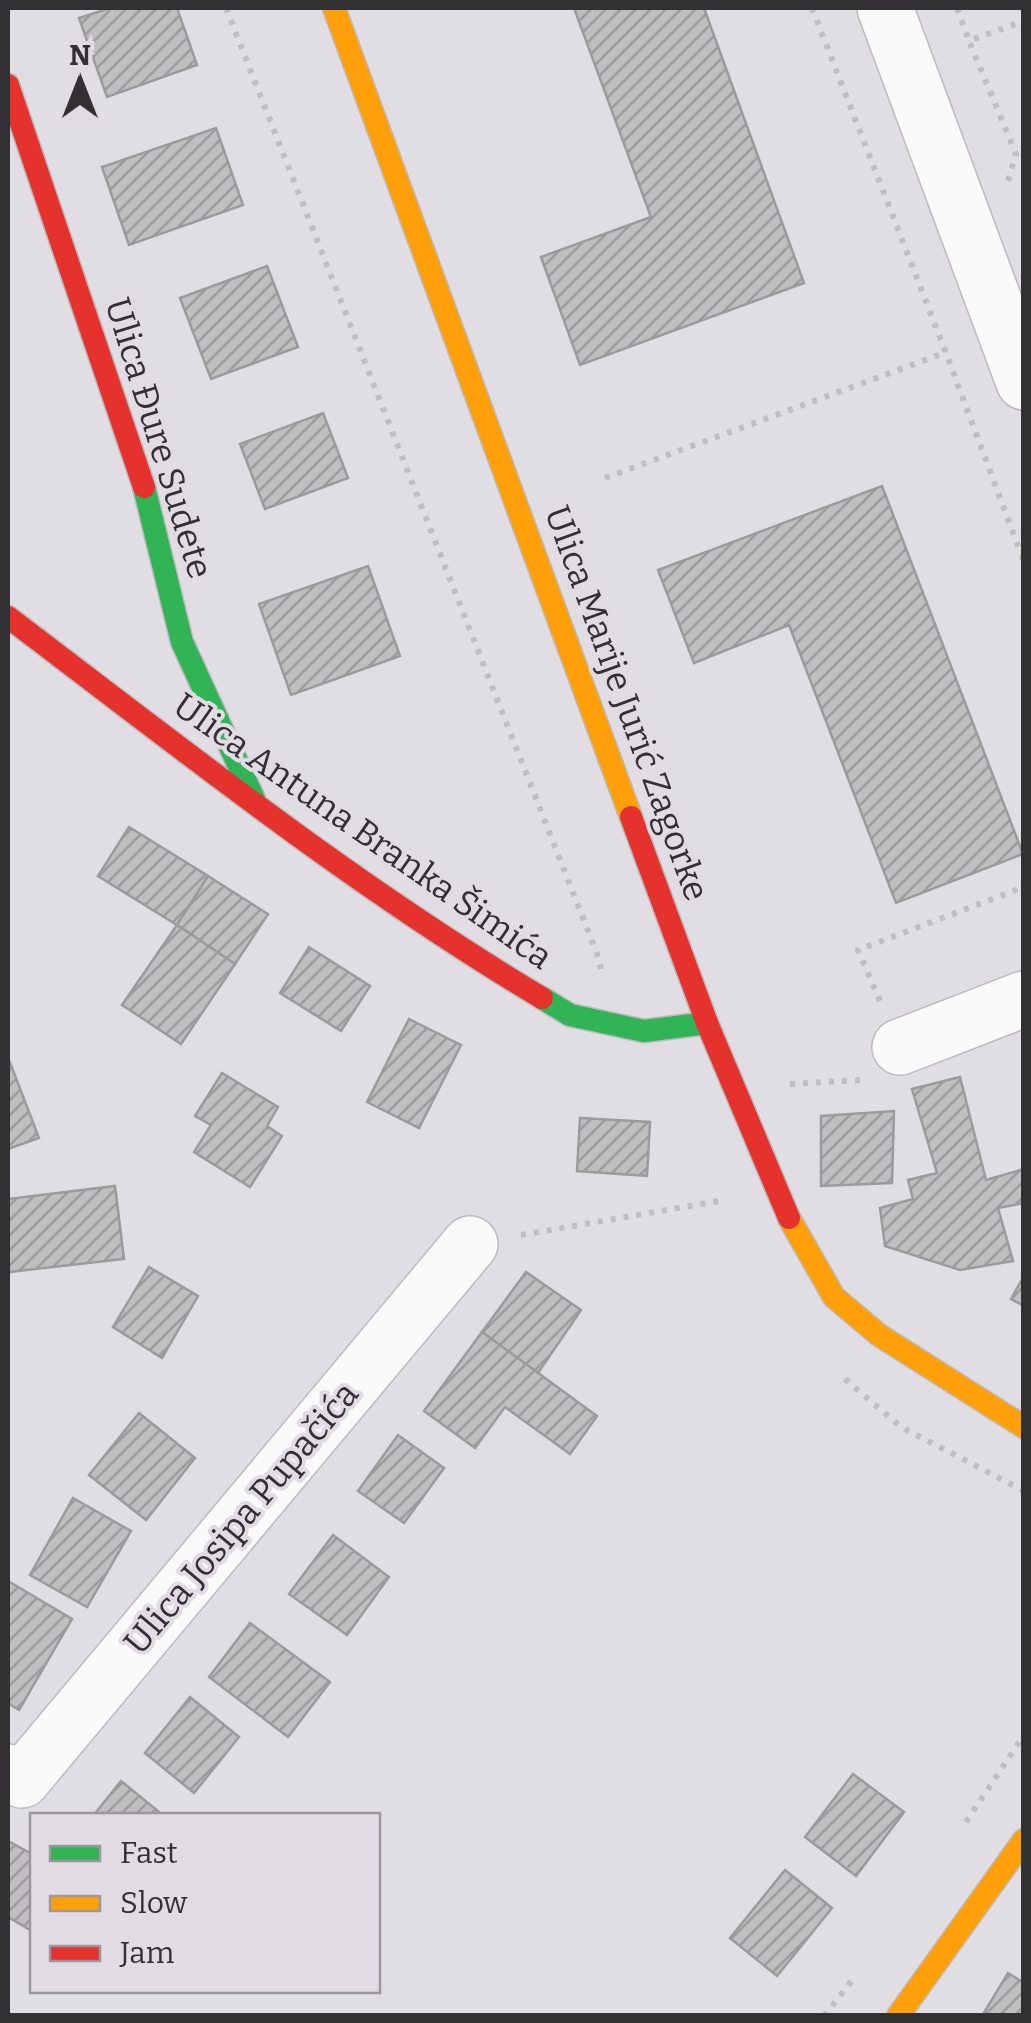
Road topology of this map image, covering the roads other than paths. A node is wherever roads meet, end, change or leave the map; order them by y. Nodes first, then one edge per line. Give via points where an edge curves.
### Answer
1 (334, 8) edge
2 (885, 8) edge
3 (8, 85) edge
4 (1024, 382) edge
5 (8, 618) edge
6 (257, 806) junction
7 (1024, 999) edge
8 (707, 1023) junction
9 (900, 1047) dead end
10 (470, 1244) road end
11 (934, 1368) junction
12 (1024, 1398) edge
13 (1024, 1427) edge
14 (8, 1772) edge
15 (1024, 1840) edge
16 (898, 2016) edge

1 - 8 street, Ulica Marije Jurić Zagorke
2 - 4 street
3 - 6 street, Ulica Đure Sudete via 140,476 182,642
5 - 6 street, Ulica Antuna Branka Šimića
6 - 8 street, Ulica Antuna Branka Šimića via 451,944 570,1016 644,1031
7 - 9 street
8 - 11 street, Ulica Marije Jurić Zagorke via 776,1191 834,1297
10 - 14 street, Ulica Josipa Pupačića via 22,1780
11 - 12 street, Ulica Marije Jurić Zagorke
11 - 13 street, Ulica Marije Jurić Zagorke
15 - 16 street

